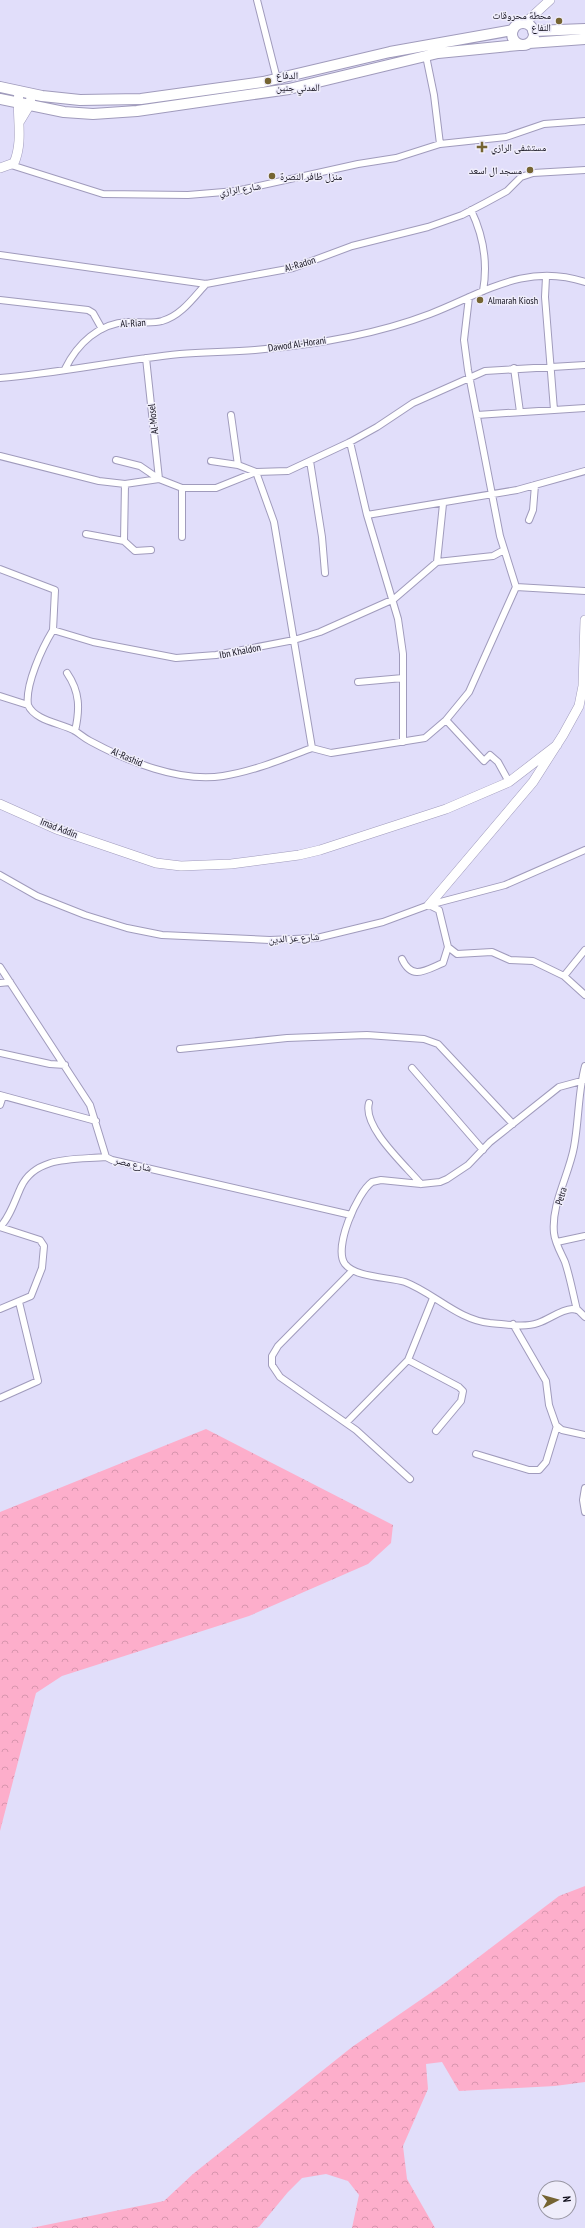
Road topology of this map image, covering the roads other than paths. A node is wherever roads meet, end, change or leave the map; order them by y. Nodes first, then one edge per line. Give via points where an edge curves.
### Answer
1 (257, 0) edge
2 (550, 0) edge
3 (525, 23) junction
4 (585, 29) edge
5 (512, 30) junction
6 (533, 31) junction
7 (585, 39) edge
8 (530, 43) junction
9 (519, 45) junction
10 (426, 56) junction
11 (277, 78) junction
12 (0, 87) edge
13 (19, 91) junction
14 (32, 94) junction
15 (0, 99) edge
16 (18, 103) junction
17 (29, 106) junction
18 (20, 121) junction
19 (585, 121) edge
20 (440, 144) junction
21 (11, 165) junction
22 (0, 168) edge
23 (585, 170) edge
24 (471, 210) junction
25 (0, 255) edge
26 (546, 277) junction
27 (585, 282) edge
28 (206, 284) junction
29 (483, 290) junction
30 (469, 297) junction
31 (0, 300) edge
32 (102, 329) junction
33 (146, 358) junction
34 (585, 365) edge
35 (551, 366) junction
36 (514, 368) junction
37 (65, 369) junction
38 (0, 378) edge
39 (470, 378) junction
40 (585, 408) edge
41 (554, 410) junction
42 (520, 412) junction
43 (231, 415) dead end
44 (477, 415) junction
45 (350, 442) junction
46 (0, 456) edge
47 (116, 460) dead end
48 (211, 461) dead end
49 (310, 461) junction
50 (238, 465) junction
51 (585, 471) edge
52 (256, 472) junction
53 (159, 479) junction
54 (125, 484) junction
55 (535, 485) junction
56 (182, 488) junction
57 (492, 494) junction
58 (443, 504) junction
59 (367, 515) junction
60 (530, 520) dead end
61 (86, 534) dead end
62 (182, 537) dead end
63 (124, 541) junction
64 (151, 550) dead end
65 (504, 550) junction
66 (437, 562) junction
67 (0, 569) edge
68 (325, 573) dead end
69 (516, 587) junction
70 (585, 591) edge
71 (392, 600) junction
72 (585, 620) edge
73 (53, 630) junction
74 (294, 640) junction
75 (67, 673) dead end
76 (403, 678) junction
77 (358, 682) dead end
78 (0, 696) edge
79 (28, 705) junction
80 (446, 720) junction
81 (75, 731) junction
82 (403, 742) junction
83 (557, 745) junction
84 (312, 748) junction
85 (509, 782) junction
86 (0, 804) edge
87 (585, 850) edge
88 (0, 875) edge
89 (429, 905) junction
90 (448, 947) junction
91 (585, 950) edge
92 (402, 959) dead end
93 (0, 967) edge
94 (564, 976) junction
95 (10, 982) junction
96 (0, 983) edge
97 (585, 995) edge
98 (180, 1049) dead end
99 (0, 1053) edge
100 (65, 1065) junction
101 (585, 1066) edge
102 (412, 1068) dead end
103 (583, 1080) edge
104 (1, 1095) edge
105 (369, 1103) dead end
106 (0, 1105) edge
107 (96, 1121) junction
108 (513, 1124) junction
109 (482, 1150) junction
110 (106, 1157) junction
111 (421, 1184) junction
112 (351, 1215) junction
113 (585, 1236) edge
114 (556, 1242) junction
115 (352, 1271) junction
116 (433, 1298) junction
117 (19, 1302) junction
118 (0, 1309) edge
119 (577, 1310) junction
120 (585, 1317) edge
121 (513, 1324) junction
122 (408, 1360) junction
123 (0, 1398) edge
124 (347, 1422) junction
125 (557, 1426) junction
126 (436, 1431) dead end
127 (585, 1435) edge
128 (476, 1454) dead end
129 (410, 1479) dead end
130 (585, 1488) edge
131 (585, 1512) edge

1 - 11 street
2 - 3 street
3 - 5 main road via 517,24
3 - 6 main road
4 - 6 main road
5 - 9 main road via 513,40
5 - 11 main road via 390,52
6 - 8 main road via 534,37
7 - 8 main road
8 - 9 main road
9 - 10 main road
10 - 17 main road via 289,89 137,111 93,114
10 - 20 street
11 - 14 main road via 141,99 80,100
12 - 13 main road
13 - 14 main road
13 - 16 street
14 - 17 street
15 - 16 main road
16 - 17 main road
16 - 18 street
17 - 18 street
18 - 21 street via 17,155
19 - 20 street, شارع الرازي via 544,124 506,137
20 - 21 street, شارع الرازي via 396,158 236,191 188,195 103,194
21 - 22 street
23 - 24 street, Al-Radon via 526,175 507,191
24 - 28 street, Al-Radon via 428,227 352,246 293,268
24 - 29 street via 480,233 484,255
25 - 28 street, Al-Radon
26 - 27 street, Dawod Al-Horani
26 - 29 street, Dawod Al-Horani via 533,276 497,284
26 - 35 street via 545,297
28 - 32 street, Al-Rian via 184,308 167,319 156,322 122,322
29 - 30 street, Dawod Al-Horani
30 - 33 street, Dawod Al-Horani via 429,314 322,342
30 - 39 street via 464,343
31 - 32 street via 88,310 93,313
32 - 37 street, Al-Rian via 80,345
33 - 37 street, Dawod Al-Horani
33 - 53 street, Al-Mosel
34 - 35 street
35 - 36 street
35 - 41 street
36 - 39 street via 491,370
36 - 42 street
37 - 38 street, Dawod Al-Horani
39 - 44 street
39 - 45 street via 413,402
40 - 41 street
41 - 42 street
42 - 44 street
43 - 50 street
44 - 57 street
45 - 49 street
45 - 59 street
46 - 54 street via 99,481
47 - 53 street via 140,466
48 - 50 street
49 - 52 street via 288,471
49 - 68 street
50 - 52 street
51 - 55 street
52 - 56 street via 216,488
52 - 74 street via 274,522
53 - 54 street
53 - 56 street
54 - 63 street
55 - 57 street
55 - 60 street
56 - 62 street
57 - 58 street
57 - 65 street
58 - 59 street
58 - 66 street
59 - 71 street
61 - 63 street
63 - 64 street via 135,551
65 - 66 street via 493,556
65 - 69 street
66 - 71 street, Ibn Khaldon
67 - 73 street via 55,590
69 - 70 street
69 - 80 street via 469,692
71 - 74 street, Ibn Khaldon via 320,632
71 - 76 street via 398,619 403,654
72 - 83 street via 583,686 578,707
73 - 74 street, Ibn Khaldon via 93,642 176,658 216,655
73 - 79 street via 40,652
74 - 84 street
75 - 81 street via 76,686 78,717
76 - 77 street
76 - 82 street
78 - 79 street
79 - 81 street, Al-Rashid via 36,714
80 - 82 street via 421,740
80 - 85 street via 484,761 490,755
81 - 84 street, Al-Rashid via 89,741 136,762 177,776 222,776 266,765
82 - 84 street via 331,752
83 - 85 street, Imad Addin
83 - 89 street via 533,782
85 - 86 street, Imad Addin via 446,809 338,845 299,856 231,864 181,866 150,862 56,829
87 - 89 street, شارع عز الدين via 505,885
88 - 89 street, شارع عز الدين via 38,896 84,915 162,935 270,940 317,938 383,922
89 - 90 street via 436,907 440,912
90 - 92 street via 444,963 417,973 406,968
90 - 94 street via 457,954 492,952 510,960 530,960
91 - 94 street
93 - 95 street, شارع مصر
94 - 97 street
95 - 96 street
95 - 100 street, شارع مصر
98 - 108 street via 287,1038 367,1035 424,1039 438,1044
99 - 100 street
100 - 107 street, شارع مصر via 90,1105
101 - 103 street, Petra
102 - 109 street
103 - 108 street via 559,1087
103 - 114 street, Petra via 572,1158 555,1214
104 - 106 street
104 - 107 street
105 - 111 street via 368,1115 375,1130
107 - 110 street, شارع مصر
108 - 109 street
109 - 111 street via 456,1174 440,1182
110 - 112 street, شارع مصر
110 - 117 street via 59,1160 40,1167 24,1181 0,1228 40,1240 45,1255 35,1289 31,1296
111 - 112 street via 381,1180 372,1182 354,1206
112 - 115 street via 342,1246 342,1256 344,1263
113 - 114 street
114 - 119 street, Petra via 565,1263
115 - 116 street via 406,1283
115 - 124 street via 278,1346 271,1361 280,1377
116 - 121 street via 481,1322
116 - 122 street
117 - 118 street
117 - 123 street via 38,1381
119 - 120 street
119 - 121 street via 567,1309 533,1324
121 - 125 street via 546,1381 548,1405 552,1420
122 - 124 street
122 - 126 street via 463,1391 461,1401
124 - 129 street
125 - 127 street via 562,1430
125 - 128 street via 546,1462 539,1470 529,1470
130 - 131 street

